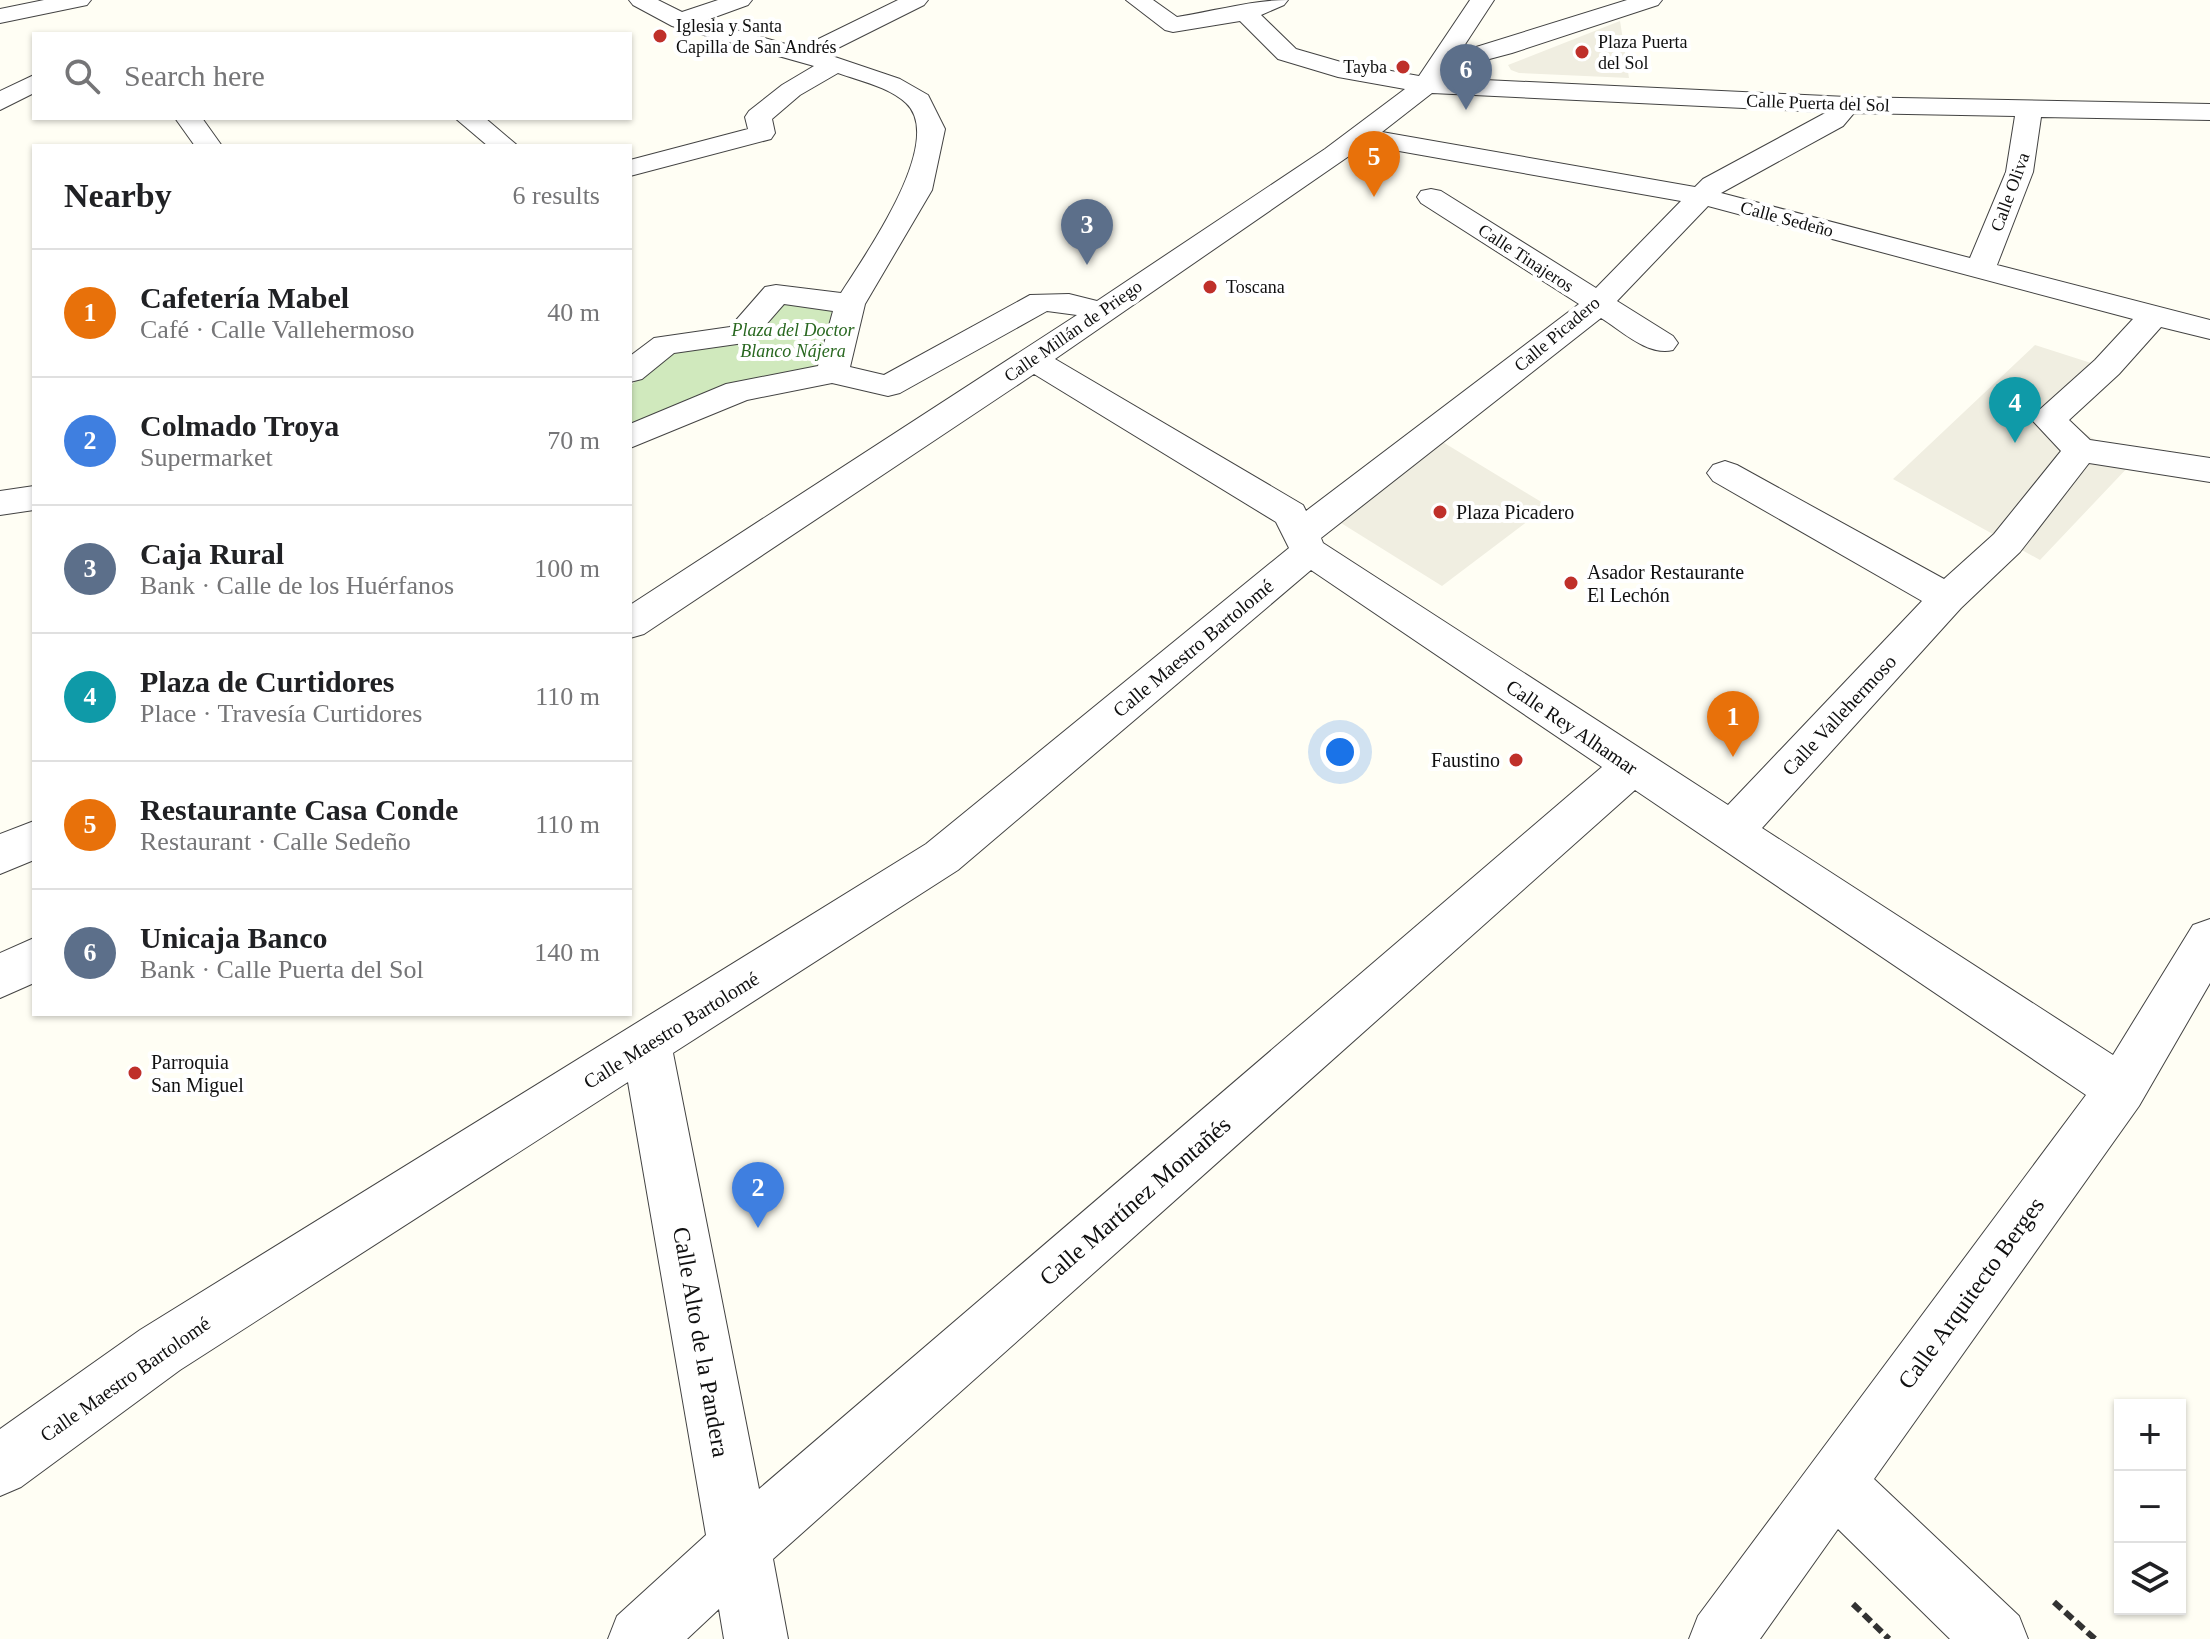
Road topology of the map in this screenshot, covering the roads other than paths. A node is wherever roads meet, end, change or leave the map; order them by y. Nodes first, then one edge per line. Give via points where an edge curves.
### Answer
1 (79, 0) edge
2 (641, 0) edge
3 (740, 0) edge
4 (916, 0) edge
5 (1138, 0) edge
6 (1276, 0) edge
7 (1482, 0) edge
8 (1650, 0) edge
9 (35, 10) junction
10 (1245, 13) junction
11 (0, 16) edge
12 (680, 21) junction
13 (0, 35) edge
14 (801, 57) junction
15 (836, 64) junction
16 (1432, 75) junction
17 (32, 84) edge
18 (0, 102) edge
19 (1847, 105) junction
20 (2028, 110) junction
21 (2210, 112) edge
22 (190, 120) edge
23 (471, 120) edge
24 (1359, 136) junction
25 (208, 144) edge
26 (502, 144) edge
27 (632, 167) edge
28 (1431, 197) dead end
29 (1705, 197) junction
30 (1979, 271) junction
31 (850, 304) junction
32 (1596, 304) junction
33 (1103, 312) junction
34 (2153, 316) junction
35 (2210, 330) edge
36 (1662, 343) dead end
37 (1033, 360) junction
38 (632, 370) edge
39 (832, 373) junction
40 (632, 436) edge
41 (2080, 450) junction
42 (2210, 470) edge
43 (1725, 473) dead end
44 (32, 498) edge
45 (0, 503) edge
46 (1305, 542) junction
47 (1947, 598) junction
48 (632, 623) edge
49 (1632, 767) junction
50 (1731, 832) junction
51 (32, 840) edge
52 (0, 855) edge
53 (2210, 940) edge
54 (32, 960) edge
55 (0, 977) edge
56 (647, 1045) junction
57 (2121, 1089) junction
58 (0, 1466) edge
59 (1833, 1482) junction
60 (738, 1548) junction
61 (640, 1639) edge
62 (756, 1639) edge
63 (1721, 1639) edge
64 (1996, 1639) edge

1 - 9 street
2 - 12 street
3 - 12 street
4 - 14 street
5 - 10 street via 1173,25
6 - 10 street
7 - 16 street, Calle Millán de Priego
8 - 16 street
9 - 11 street
9 - 13 street
10 - 16 street, Calle Puerta del Sol via 1287,54 1338,69
12 - 14 street
14 - 15 street
15 - 27 street via 758,117 762,133
15 - 31 street via 919,100 932,129 918,190
16 - 19 street, Calle Puerta del Sol
16 - 24 street, Calle Millán de Priego
17 - 18 street
19 - 20 street, Calle Puerta del Sol
19 - 29 street, Calle Picadero via 1834,120 1713,185
20 - 21 street, Calle Puerta del Sol
20 - 30 street, Calle Oliva via 2029,138
22 - 25 street
23 - 26 street
24 - 29 street, Calle Sedeño
24 - 33 street, Calle Millán de Priego
28 - 32 street, Calle Tinajeros
29 - 30 street, Calle Sedeño
29 - 32 street, Calle Picadero
30 - 34 street, Calle Sedeño
31 - 38 street via 776,294 740,335 665,345
31 - 39 street
32 - 36 street, Calle Tinajeros
32 - 46 street, Calle Picadero
33 - 37 street, Calle Millán de Priego
33 - 39 street via 1041,302 888,386
34 - 35 street, Calle Sedeño
34 - 41 street via 2049,420
37 - 46 street, Calle Rey Alhamar via 1290,514
37 - 48 street, Calle Millán de Priego
39 - 40 street via 738,391
41 - 42 street
41 - 47 street, Calle Vallehermoso via 2007,543
43 - 47 street
44 - 45 street
46 - 49 street, Calle Rey Alhamar
46 - 56 street, Calle Maestro Bartolomé via 942,857
47 - 50 street, Calle Vallehermoso
49 - 50 street, Calle Rey Alhamar
49 - 60 street, Calle Martínez Montañés
50 - 57 street, Calle Rey Alhamar
51 - 52 street
53 - 57 street, Calle Arquitecto Berges
54 - 55 street
56 - 58 street, Calle Maestro Bartolomé via 160,1350
56 - 60 street, Calle Alto de la Pandera
57 - 59 street, Calle Arquitecto Berges
59 - 63 street, Calle Arquitecto Berges
59 - 64 street
60 - 61 street, Calle Martínez Montañés
60 - 62 street, Calle Alto de la Pandera

